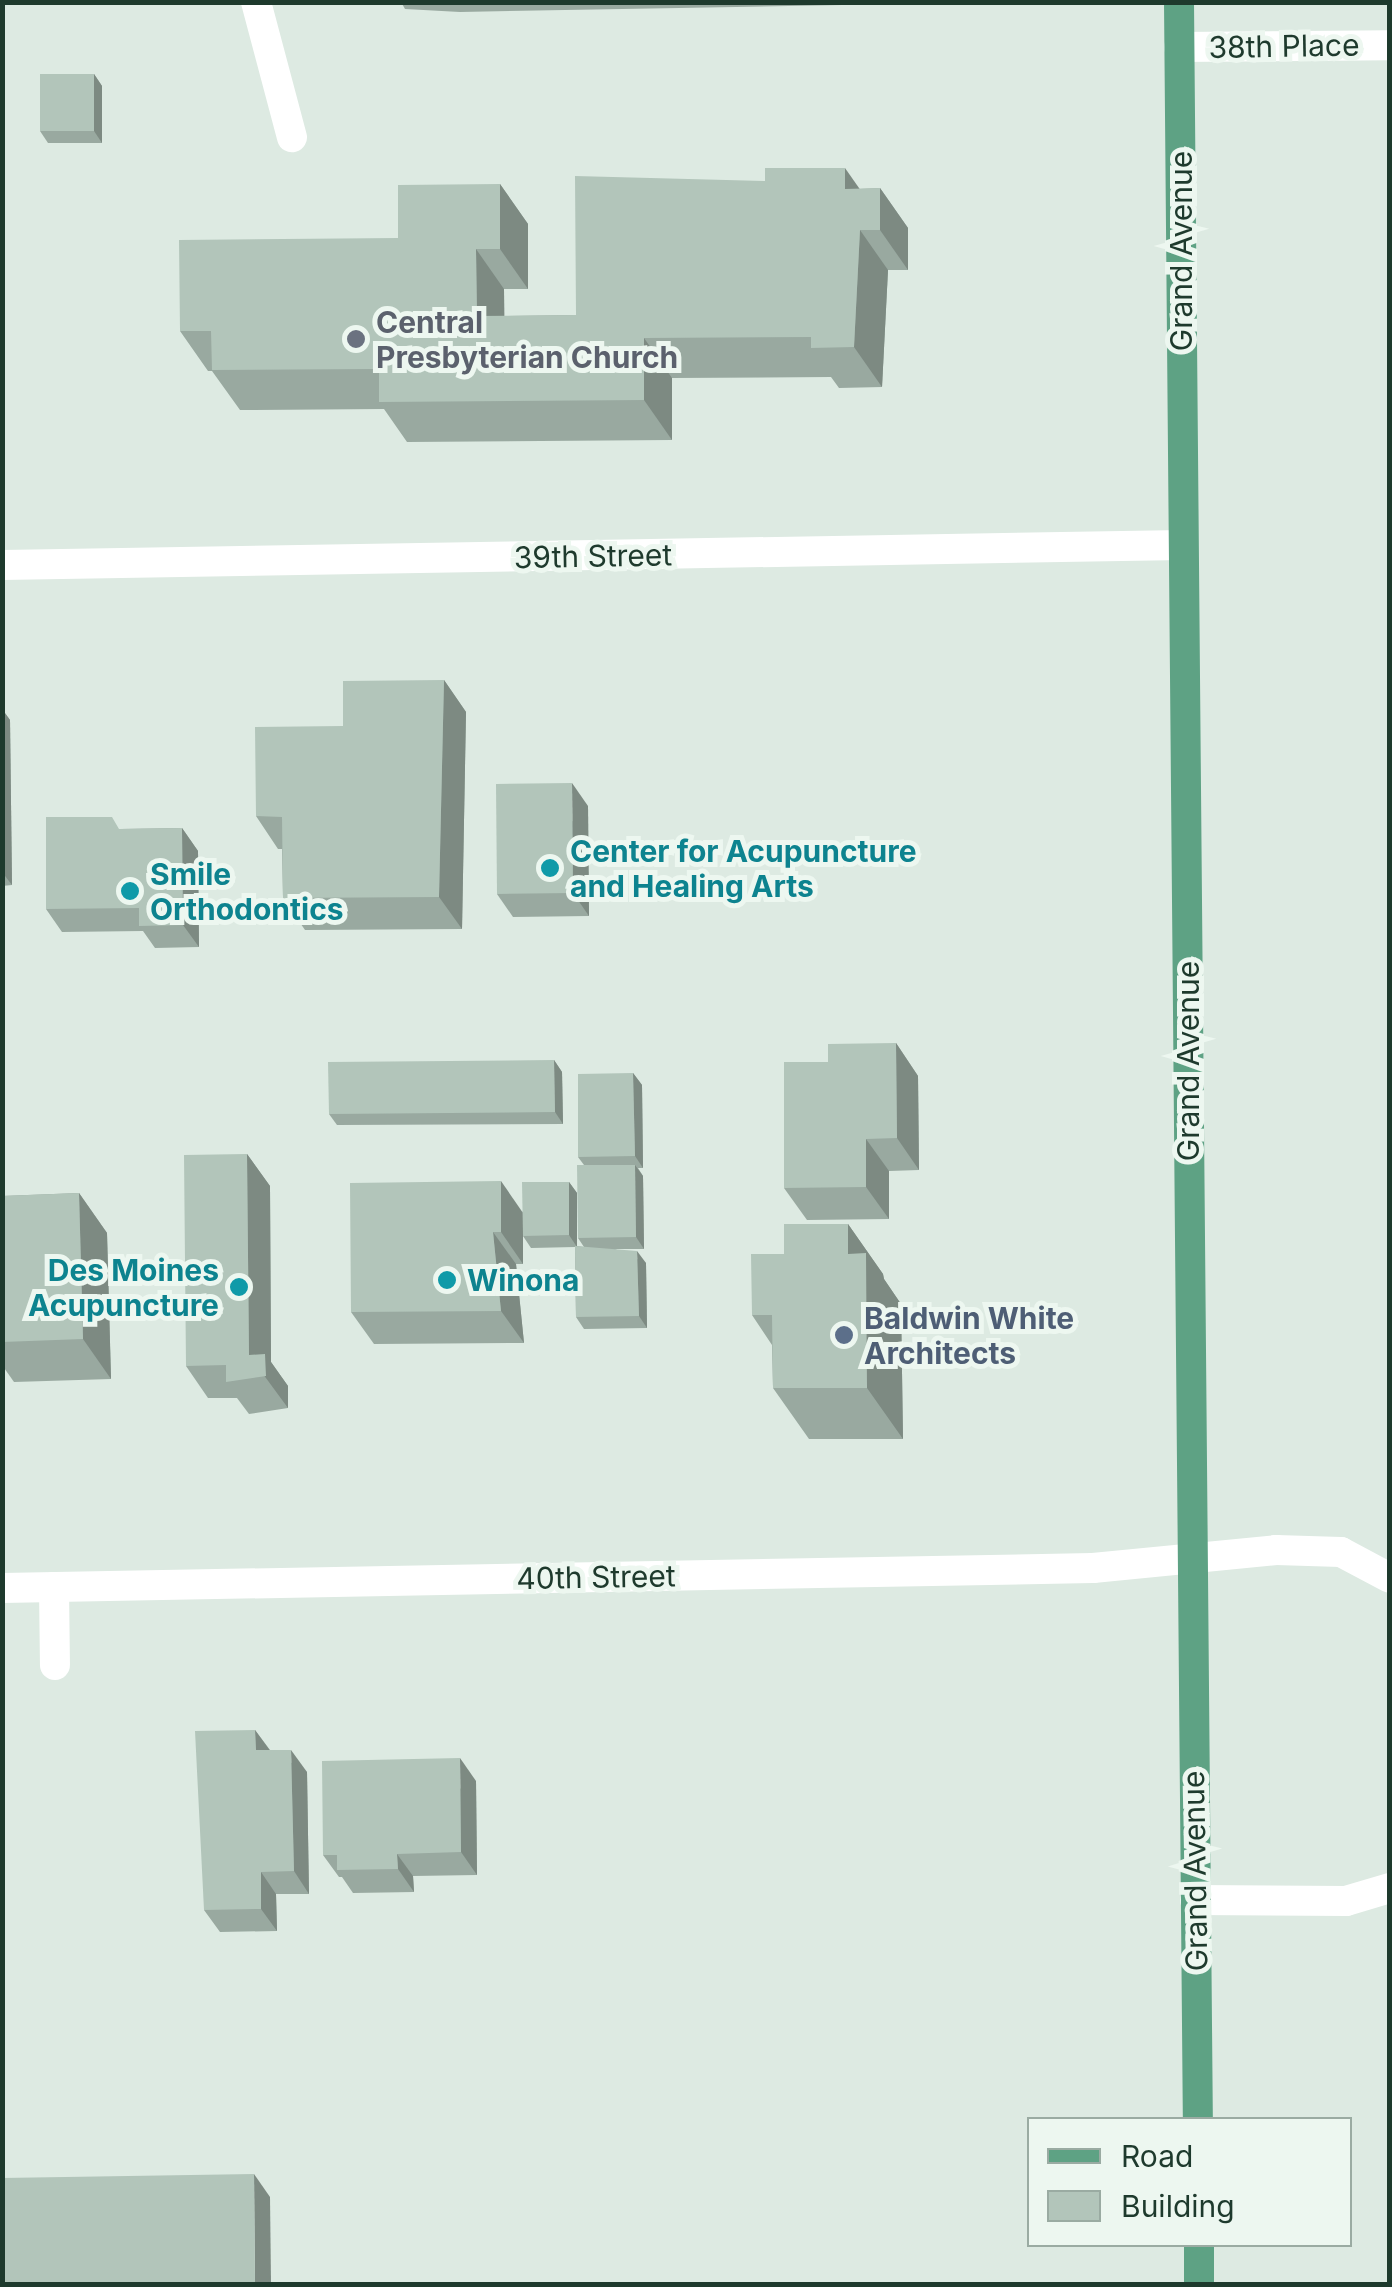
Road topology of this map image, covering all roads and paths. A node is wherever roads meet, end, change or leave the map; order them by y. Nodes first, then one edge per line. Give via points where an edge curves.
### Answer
1 (256, 2) edge
2 (1179, 2) edge
3 (1390, 45) edge
4 (1179, 47) junction
5 (292, 137) dead end
6 (1183, 545) junction
7 (2, 565) edge
8 (1390, 1551) edge
9 (1341, 1552) junction
10 (1190, 1559) junction
11 (1390, 1578) edge
12 (54, 1587) junction
13 (2, 1588) edge
14 (55, 1665) dead end
15 (1390, 1888) edge
16 (1195, 1900) junction
17 (1390, 1900) edge
18 (1346, 1901) junction
19 (1198, 2117) edge
20 (1198, 2247) edge
21 (1199, 2284) edge

1 - 5 street
2 - 4 main road, Grand Avenue
3 - 4 street, 38th Place
4 - 6 main road, Grand Avenue
6 - 7 street, 39th Street
6 - 10 main road, Grand Avenue
8 - 9 street, 40th Street
9 - 10 street, 40th Street
9 - 11 street
10 - 12 street, 40th Street
10 - 16 main road, Grand Avenue
12 - 13 street, 40th Street
12 - 14 street
15 - 18 street
16 - 18 street
16 - 19 main road, Grand Avenue
17 - 18 street
20 - 21 main road

